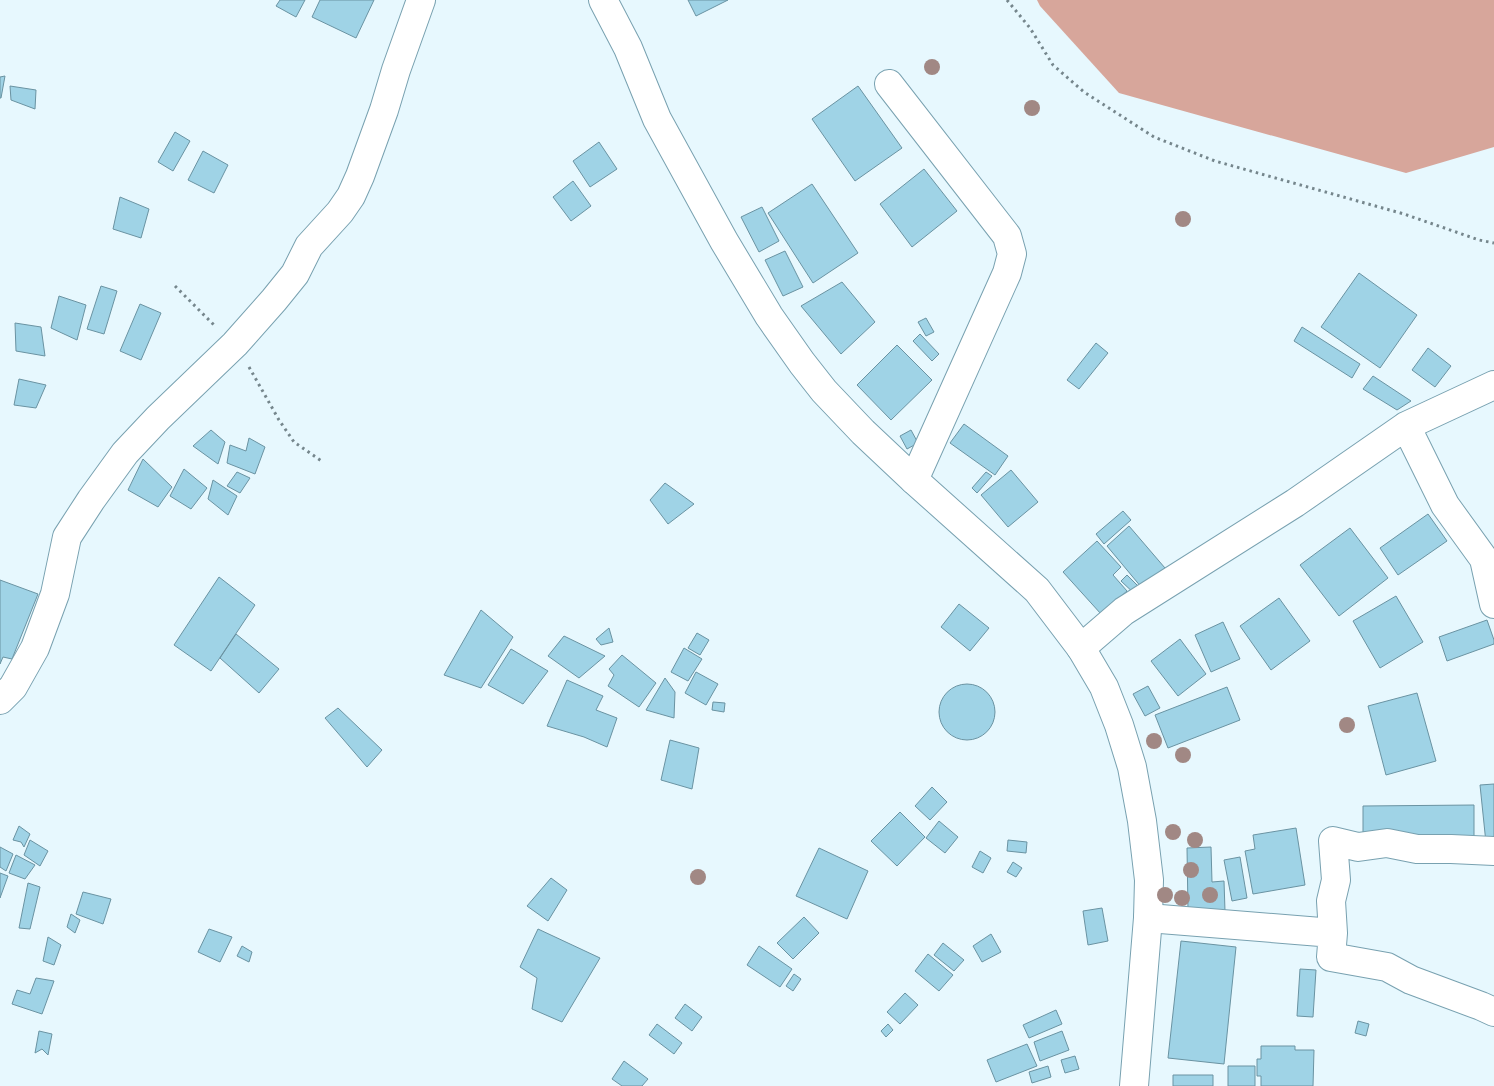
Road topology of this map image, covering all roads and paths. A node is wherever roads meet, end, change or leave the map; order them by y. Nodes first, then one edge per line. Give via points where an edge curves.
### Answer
1 (421, 0) edge
2 (603, 0) edge
3 (1007, 0) edge
4 (889, 84) dead end
5 (1494, 243) edge
6 (175, 286) dead end
7 (235, 344) junction
8 (1494, 384) edge
9 (1406, 426) junction
10 (323, 462) dead end
11 (914, 480) junction
12 (1494, 604) edge
13 (1081, 648) junction
14 (0, 700) edge
15 (1494, 851) edge
16 (1148, 918) junction
17 (1333, 933) junction
18 (1494, 1012) edge
19 (1134, 1086) edge

1 - 7 street via 351,196 309,246 294,274 274,300
2 - 11 street via 628,48 658,119 769,316 824,391
3 - 5 path via 1030,28 1053,65 1084,92 1154,137 1215,160
4 - 11 street via 1007,236 1012,254 1007,274
6 - 7 path
7 - 10 path via 294,442
7 - 14 street via 125,453 91,500 68,537 55,594 35,648 13,687
8 - 9 street
9 - 12 street via 1445,506 1484,559
9 - 13 street via 1295,503 1124,611
11 - 13 street via 1037,590
13 - 16 street via 1104,687 1120,725 1132,767 1149,880
15 - 17 street via 1416,849 1387,843 1358,847 1333,841 1336,880 1331,901
16 - 17 street
16 - 19 street
17 - 18 street via 1331,957 1387,967 1411,980

